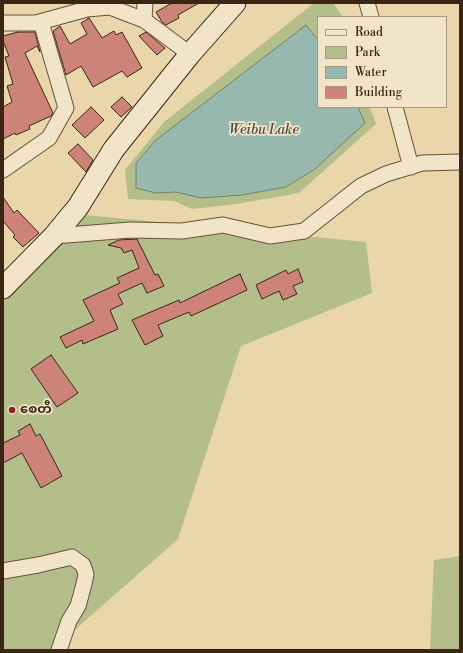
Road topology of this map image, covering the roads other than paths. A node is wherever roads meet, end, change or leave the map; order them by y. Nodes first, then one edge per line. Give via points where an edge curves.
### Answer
1 (145, 3) edge
2 (234, 3) edge
3 (367, 3) edge
4 (110, 5) edge
5 (371, 16) edge
6 (144, 20) junction
7 (41, 22) junction
8 (3, 23) edge
9 (190, 54) junction
10 (395, 108) edge
11 (460, 162) edge
12 (411, 167) junction
13 (3, 170) edge
14 (54, 236) junction
15 (3, 288) edge
16 (3, 571) edge
17 (59, 650) edge

1 - 6 street
2 - 9 main road
3 - 5 street
4 - 6 street
4 - 7 street
6 - 9 street
7 - 8 street
7 - 13 street via 66,108 49,138
9 - 14 main road via 114,149 78,207
10 - 12 street
11 - 12 street via 422,163
12 - 14 street via 386,174 361,186 304,231 270,236 223,225 182,231 130,230
14 - 15 main road
16 - 17 street via 72,557 83,565 86,574 78,606 68,621

